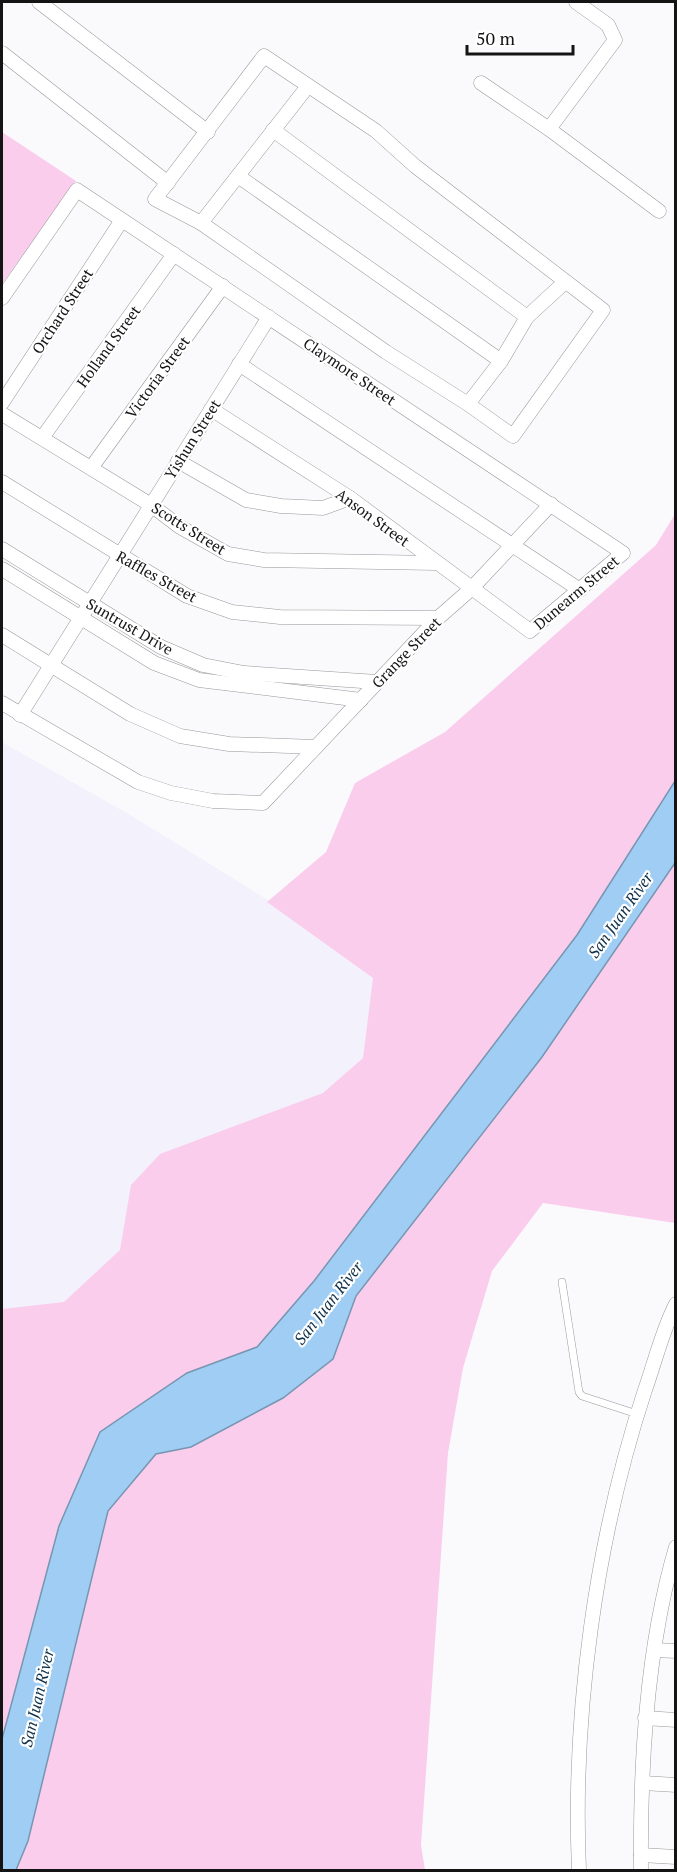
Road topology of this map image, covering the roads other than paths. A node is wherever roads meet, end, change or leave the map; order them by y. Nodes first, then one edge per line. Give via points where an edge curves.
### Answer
1 (39, 2) edge
2 (576, 2) edge
3 (4, 59) edge
4 (481, 83) dead end
5 (308, 86) junction
6 (549, 129) junction
7 (273, 130) junction
8 (208, 132) junction
9 (238, 176) junction
10 (168, 183) junction
11 (659, 211) dead end
12 (122, 220) junction
13 (201, 224) junction
14 (174, 254) junction
15 (565, 282) junction
16 (223, 286) junction
17 (2, 298) edge
18 (269, 317) junction
19 (527, 317) junction
20 (501, 361) junction
21 (239, 364) junction
22 (2, 403) edge
23 (468, 404) junction
24 (211, 409) junction
25 (2, 414) edge
26 (42, 438) junction
27 (178, 460) junction
28 (91, 468) junction
29 (2, 482) edge
30 (350, 498) junction
31 (551, 504) junction
32 (151, 505) junction
33 (513, 546) junction
34 (2, 549) edge
35 (623, 553) joint
36 (119, 555) junction
37 (436, 563) junction
38 (2, 569) edge
39 (471, 589) junction
40 (580, 591) junction
41 (88, 603) junction
42 (79, 617) junction
43 (438, 618) junction
44 (530, 631) joint
45 (2, 636) edge
46 (49, 665) junction
47 (377, 682) junction
48 (361, 699) junction
49 (2, 703) edge
50 (20, 715) junction
51 (316, 747) junction
52 (562, 1281) dead end
53 (675, 1304) edge
54 (637, 1414) junction
55 (675, 1547) edge
56 (671, 1580) edge
57 (656, 1650) junction
58 (675, 1651) edge
59 (645, 1718) junction
60 (675, 1720) edge
61 (643, 1782) junction
62 (675, 1785) edge
63 (640, 1855) junction
64 (675, 1857) edge
65 (579, 1870) edge
66 (641, 1870) edge

1 - 8 street
2 - 6 street via 608,25 615,40
3 - 10 street
4 - 6 street
5 - 7 street
5 - 8 street via 264,56
5 - 15 street via 376,131 415,166
6 - 11 street
7 - 9 street
7 - 19 street
8 - 10 street
9 - 13 street
9 - 20 street
10 - 13 street via 155,199
12 - 14 street, Claymore Street
12 - 17 street, Claymore Street via 77,190
12 - 22 street, Orchard Street
13 - 23 street
14 - 16 street, Claymore Street
14 - 26 street, Holland Street
15 - 19 street
15 - 23 street via 603,310 513,436
16 - 18 street, Claymore Street
16 - 28 street, Victoria Street
18 - 21 street, Yishun Street
18 - 31 street, Claymore Street
19 - 20 street
20 - 23 street
21 - 24 street, Yishun Street
21 - 33 street
24 - 27 street, Yishun Street
24 - 30 street, Anson Street
25 - 26 street, Scotts Street
26 - 28 street, Scotts Street
27 - 30 street via 246,500 323,508
27 - 32 street, Yishun Street
28 - 32 street, Scotts Street
29 - 36 street, Raffles Street
30 - 37 street, Anson Street
31 - 33 street, Grange Street
31 - 35 street, Claymore Street
32 - 36 street, Yishun Street
32 - 37 street, Scotts Street via 228,554 264,560
33 - 39 street, Grange Street
33 - 40 street
34 - 41 street, Suntrust Drive
35 - 40 street, Dunearm Street
36 - 41 street, Yishun Street
36 - 43 street, Raffles Street via 187,596 232,612 280,617
37 - 39 street, Anson Street
38 - 42 street, Suntrust Drive
39 - 43 street, Grange Street
39 - 44 street, Anson Street
40 - 44 street, Dunearm Street
41 - 42 street, Yishun Street
41 - 47 street, Suntrust Drive via 161,646 203,665 244,673
42 - 46 street, Yishun Street
42 - 48 street, Suntrust Drive via 154,663 199,680
43 - 47 street, Grange Street
45 - 46 street
46 - 50 street, Yishun Street
46 - 51 street via 130,714 180,736 229,744
47 - 48 street, Grange Street
48 - 51 street, Grange Street
49 - 50 street
50 - 51 street, Grange Street via 138,782 213,801 263,803
52 - 54 lane via 579,1392
53 - 54 street
54 - 65 street via 614,1494 585,1689 579,1750
55 - 56 street
56 - 57 street
57 - 58 street
57 - 59 street
59 - 60 street
59 - 61 street
61 - 62 street
61 - 63 street
63 - 64 street
63 - 66 street

